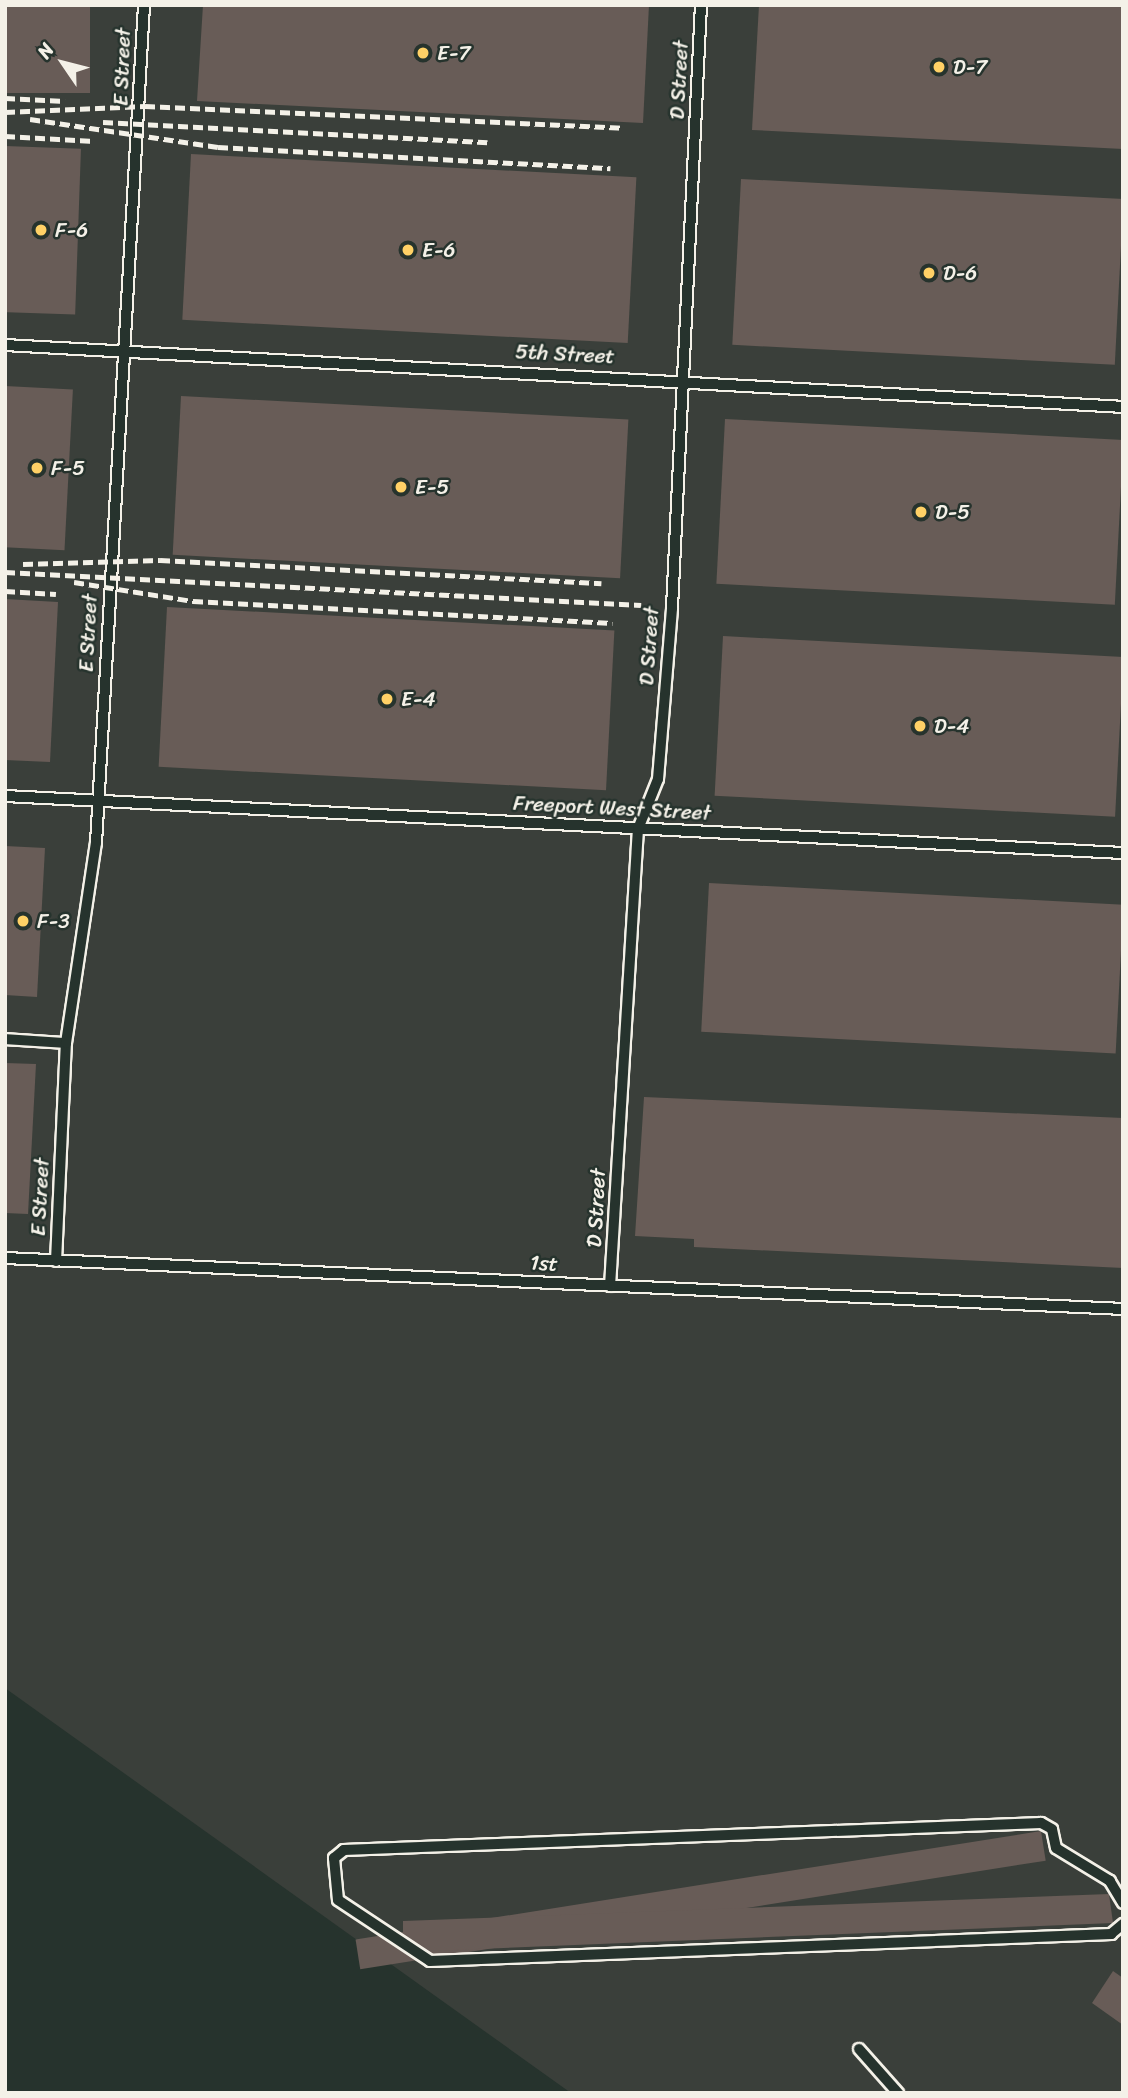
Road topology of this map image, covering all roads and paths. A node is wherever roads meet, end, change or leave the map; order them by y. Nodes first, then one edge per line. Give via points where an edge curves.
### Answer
1 (144, 5) edge
2 (701, 5) edge
3 (5, 345) edge
4 (123, 352) junction
5 (684, 379) junction
6 (1123, 407) edge
7 (5, 796) edge
8 (98, 800) junction
9 (638, 829) junction
10 (1123, 853) edge
11 (5, 1040) edge
12 (66, 1043) junction
13 (5, 1258) edge
14 (56, 1261) junction
15 (610, 1286) junction
16 (1123, 1309) edge
17 (1123, 1903) edge
18 (1123, 1924) edge
19 (859, 2049) dead end
20 (898, 2093) edge

1 - 4 lane, E Street
2 - 5 lane, D Street
3 - 4 lane, 5th Street
4 - 5 lane, 5th Street
4 - 8 lane, E Street
5 - 6 lane, 5th Street
5 - 9 lane, D Street via 658,779
7 - 8 lane, Freeport West Street
8 - 9 lane, Freeport West Street
8 - 12 lane, E Street
9 - 10 lane, Freeport West Street
9 - 15 lane, D Street
11 - 12 lane
12 - 14 lane, E Street
13 - 14 lane, 1st
14 - 15 lane, 1st
15 - 16 lane, 1st
17 - 18 lane via 1110,1881 1056,1848 1052,1829 1041,1823 344,1850 334,1858 338,1900 430,1961 1111,1934
19 - 20 lane

